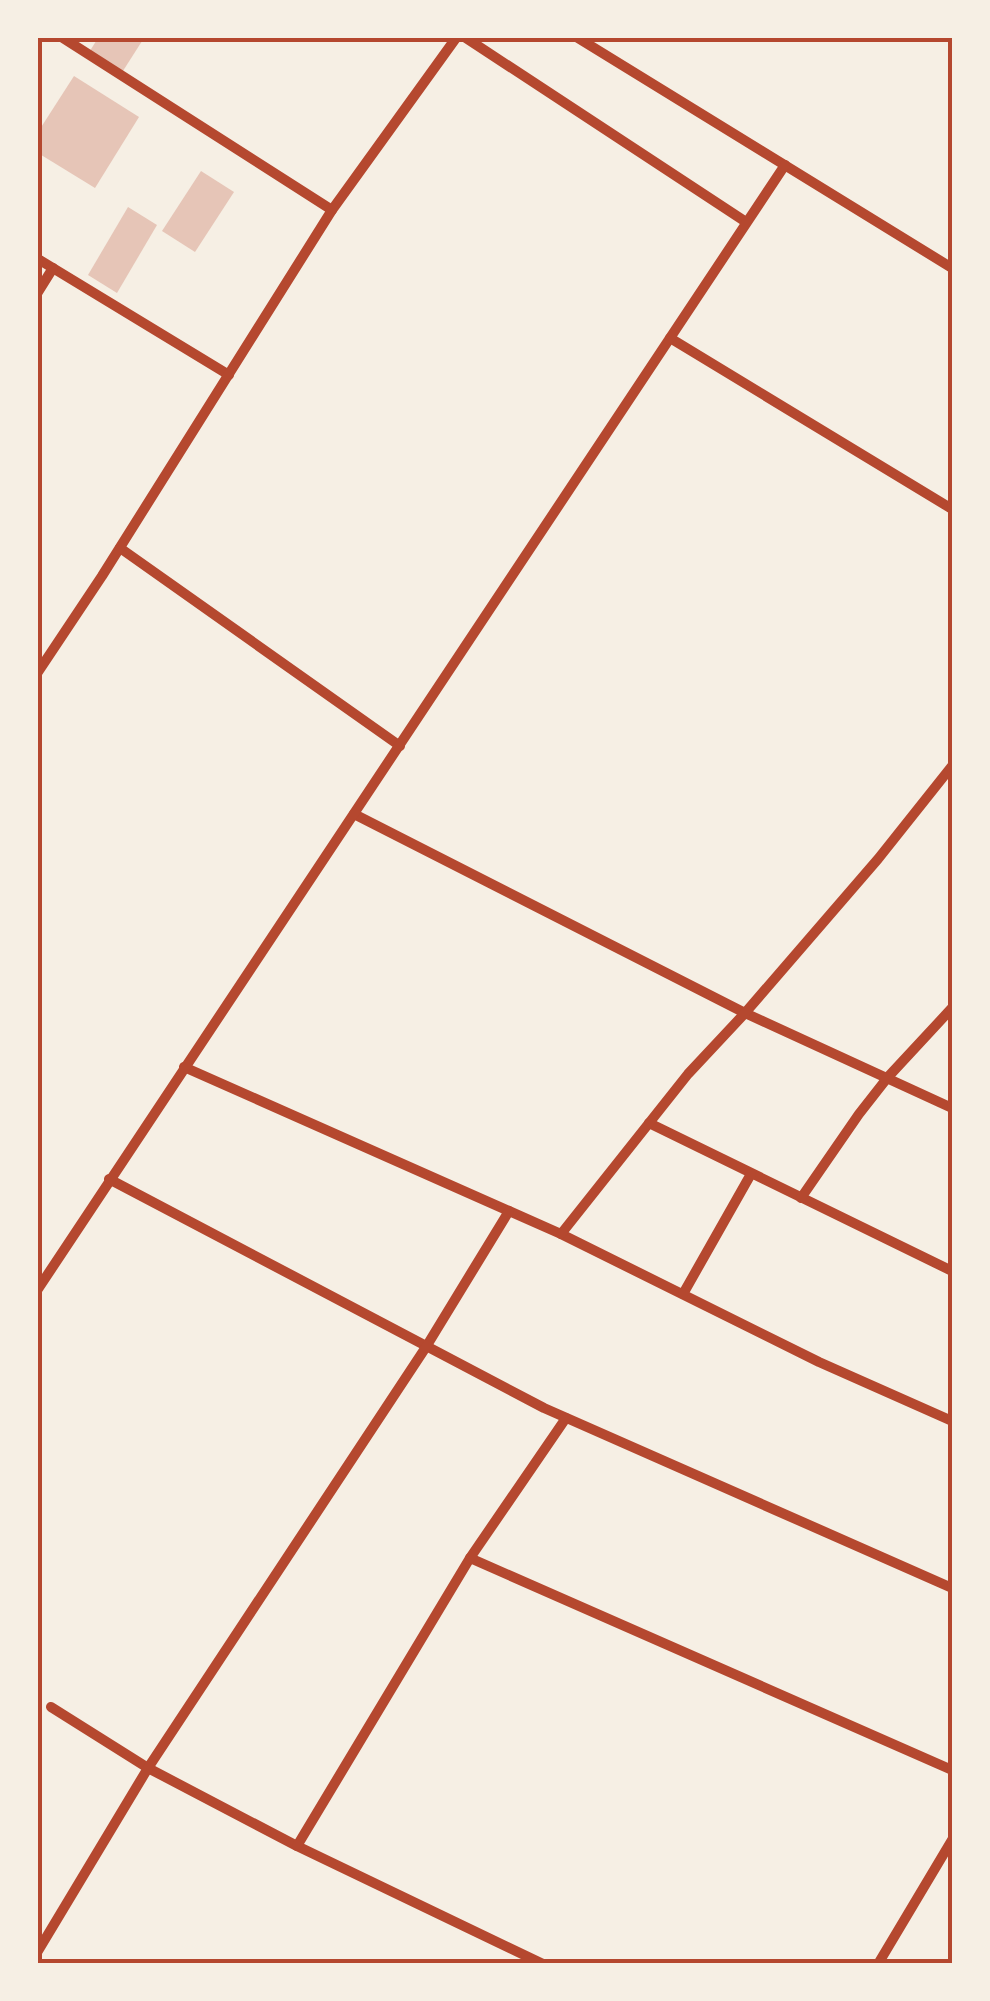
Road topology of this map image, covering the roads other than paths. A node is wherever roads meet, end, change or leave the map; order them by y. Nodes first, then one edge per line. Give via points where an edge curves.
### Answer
1 (63, 38) edge
2 (456, 38) edge
3 (466, 38) edge
4 (578, 38) edge
5 (785, 166) junction
6 (332, 210) junction
7 (746, 222) junction
8 (38, 259) edge
9 (52, 268) junction
10 (952, 268) edge
11 (38, 292) edge
12 (670, 338) junction
13 (228, 375) junction
14 (952, 508) edge
15 (120, 548) junction
16 (38, 672) edge
17 (400, 746) junction
18 (952, 766) edge
19 (354, 814) junction
20 (952, 1008) edge
21 (745, 1014) junction
22 (184, 1067) junction
23 (888, 1077) junction
24 (952, 1108) edge
25 (649, 1123) junction
26 (751, 1174) junction
27 (109, 1179) junction
28 (801, 1198) junction
29 (509, 1211) junction
30 (561, 1234) junction
31 (952, 1271) edge
32 (38, 1288) edge
33 (683, 1294) junction
34 (426, 1347) junction
35 (566, 1418) junction
36 (952, 1421) edge
37 (470, 1558) junction
38 (952, 1588) edge
39 (51, 1707) dead end
40 (148, 1768) junction
41 (952, 1770) edge
42 (952, 1840) edge
43 (297, 1846) junction
44 (38, 1951) edge
45 (543, 1964) edge
46 (878, 1964) edge

1 - 6 street
2 - 6 street
3 - 7 street
4 - 5 street
5 - 7 street
5 - 10 street
6 - 13 street
7 - 12 street
8 - 9 street
9 - 11 street
9 - 13 street
12 - 14 street
12 - 17 street
13 - 15 street
15 - 16 street
15 - 17 street
17 - 19 street
18 - 21 street
19 - 21 street
19 - 22 street
20 - 23 street
21 - 23 street
21 - 25 street
22 - 27 street
22 - 29 street
23 - 24 street
23 - 28 street
25 - 26 street
25 - 30 street
26 - 28 street
26 - 33 street
27 - 32 street
27 - 34 street
28 - 31 street
29 - 30 street
29 - 34 street
30 - 33 street
33 - 36 street
34 - 35 street
34 - 40 street
35 - 37 street
35 - 38 street
37 - 41 street
37 - 43 street
39 - 40 street
40 - 43 street
40 - 44 street
42 - 46 street
43 - 45 street

